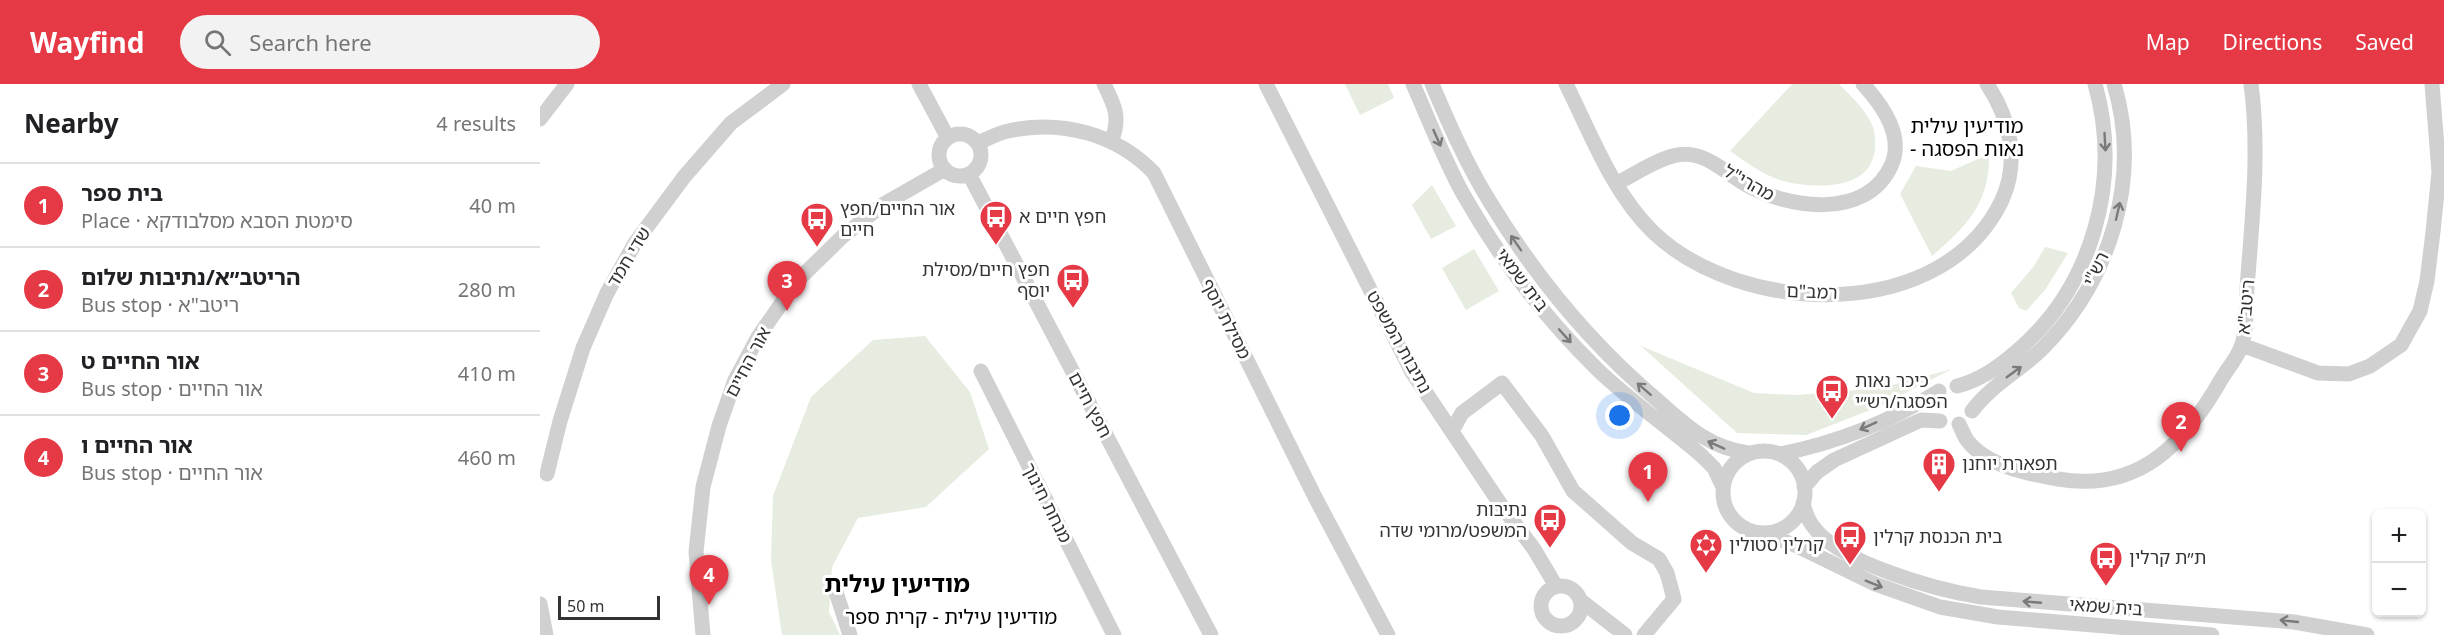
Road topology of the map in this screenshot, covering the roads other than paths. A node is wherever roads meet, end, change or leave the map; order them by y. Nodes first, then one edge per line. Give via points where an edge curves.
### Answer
1 (567, 84) edge
2 (783, 84) edge
3 (919, 84) edge
4 (1104, 84) edge
5 (1266, 84) edge
6 (1413, 84) edge
7 (1432, 84) edge
8 (1566, 84) edge
9 (1863, 84) edge
10 (1987, 84) edge
11 (2096, 84) edge
12 (2114, 84) edge
13 (2251, 84) edge
14 (2432, 84) edge
15 (540, 119) edge
16 (948, 138) junction
17 (1111, 142) junction
18 (978, 143) junction
19 (945, 169) junction
20 (969, 174) junction
21 (1617, 183) junction
22 (2242, 345) junction
23 (981, 371) dead end
24 (1957, 386) junction
25 (1939, 391) junction
26 (1972, 411) junction
27 (1940, 421) junction
28 (1959, 424) junction
29 (1452, 431) junction
30 (1685, 433) junction
31 (1748, 453) junction
32 (1780, 454) junction
33 (547, 474) dead end
34 (1723, 487) junction
35 (1804, 487) junction
36 (1803, 503) junction
37 (1764, 534) junction
38 (1556, 586) junction
39 (836, 592) dead end
40 (1580, 600) junction
41 (540, 604) edge
42 (1562, 630) edge
43 (546, 635) edge
44 (704, 635) edge
45 (850, 635) edge
46 (1114, 635) edge
47 (1211, 635) edge
48 (1388, 635) edge
49 (1625, 635) edge
50 (1644, 635) edge
51 (2212, 635) edge
52 (2367, 635) edge

1 - 15 street
2 - 33 street, שדי חמד via 731,123 635,243 583,348
3 - 16 street
4 - 17 street via 1117,117
5 - 29 street, נתיבות המשפט via 1412,372
6 -> 30 street, בית שמאי via 1461,190 1491,238 1560,331 1592,364
30 -> 7 street, בית שמאי via 1589,337 1560,301 1489,202
8 - 21 street, רמב"ם
9 - 21 street, מהרי"ל via 1886,115 1896,146 1887,175 1859,197 1815,205 1779,200 1745,184 1718,165 1692,155 1663,160
10 - 21 street, רמב"ם via 2004,112 2010,140 2012,167 2000,203 1984,229 1965,249 1922,275 1894,285 1811,296 1754,286 1723,275 1690,259 1655,233 1629,206
11 -> 24 street, רש"י via 2106,167 2100,211 2084,259 2064,297 2041,328 1994,370
26 -> 12 street, רש"י via 2060,328 2075,310 2100,264 2119,209 2124,180 2125,135
13 - 22 street, ריטב"א via 2254,205
14 - 22 street via 2439,172 2433,232 2420,311 2401,345 2370,366 2349,374 2318,373
16 - 18 street via 967,135
16 - 19 street via 940,150
17 - 18 street, מסילת יוסף via 1094,134 1054,127 1006,131
17 - 48 street, מסילת יוסף via 1154,173
18 - 20 street via 979,164
19 - 20 street via 956,176
19 - 44 street, אור החיים via 884,204 843,236 797,281 758,337 735,380 703,487 696,552
20 - 47 street, חפץ חיים
22 - 28 street, ריטב"א via 2182,437 2161,457 2113,479 2074,481 2009,467 1968,442
23 - 46 street, מנחת חינוך
24 - 25 street
24 - 26 street via 1968,393
25 - 27 street via 1933,403
25 -> 32 street via 1838,440
26 - 28 street
27 - 28 street
27 - 35 street via 1921,420 1834,460
29 - 38 street, נתיבות המשפט
29 - 50 street via 1462,413 1502,383 1542,436 1573,491 1632,543 1659,559 1667,573 1674,599
31 -> 30 street via 1722,448
30 - 34 street via 1714,468
31 - 32 street via 1760,450
31 - 34 street via 1728,470
32 - 35 street via 1795,464
34 - 37 street via 1723,502 1734,521
35 - 36 street
36 - 37 street via 1785,528
52 -> 36 street, בית שמאי via 2294,622 1981,597 1935,588 1907,580 1826,538 1813,526
37 -> 51 street via 1875,584 1940,607 1998,617
38 - 40 street via 1567,586
38 - 42 street via 1542,597 1541,611
39 - 45 street
40 - 42 street via 1579,614
40 - 49 street
41 - 43 street

